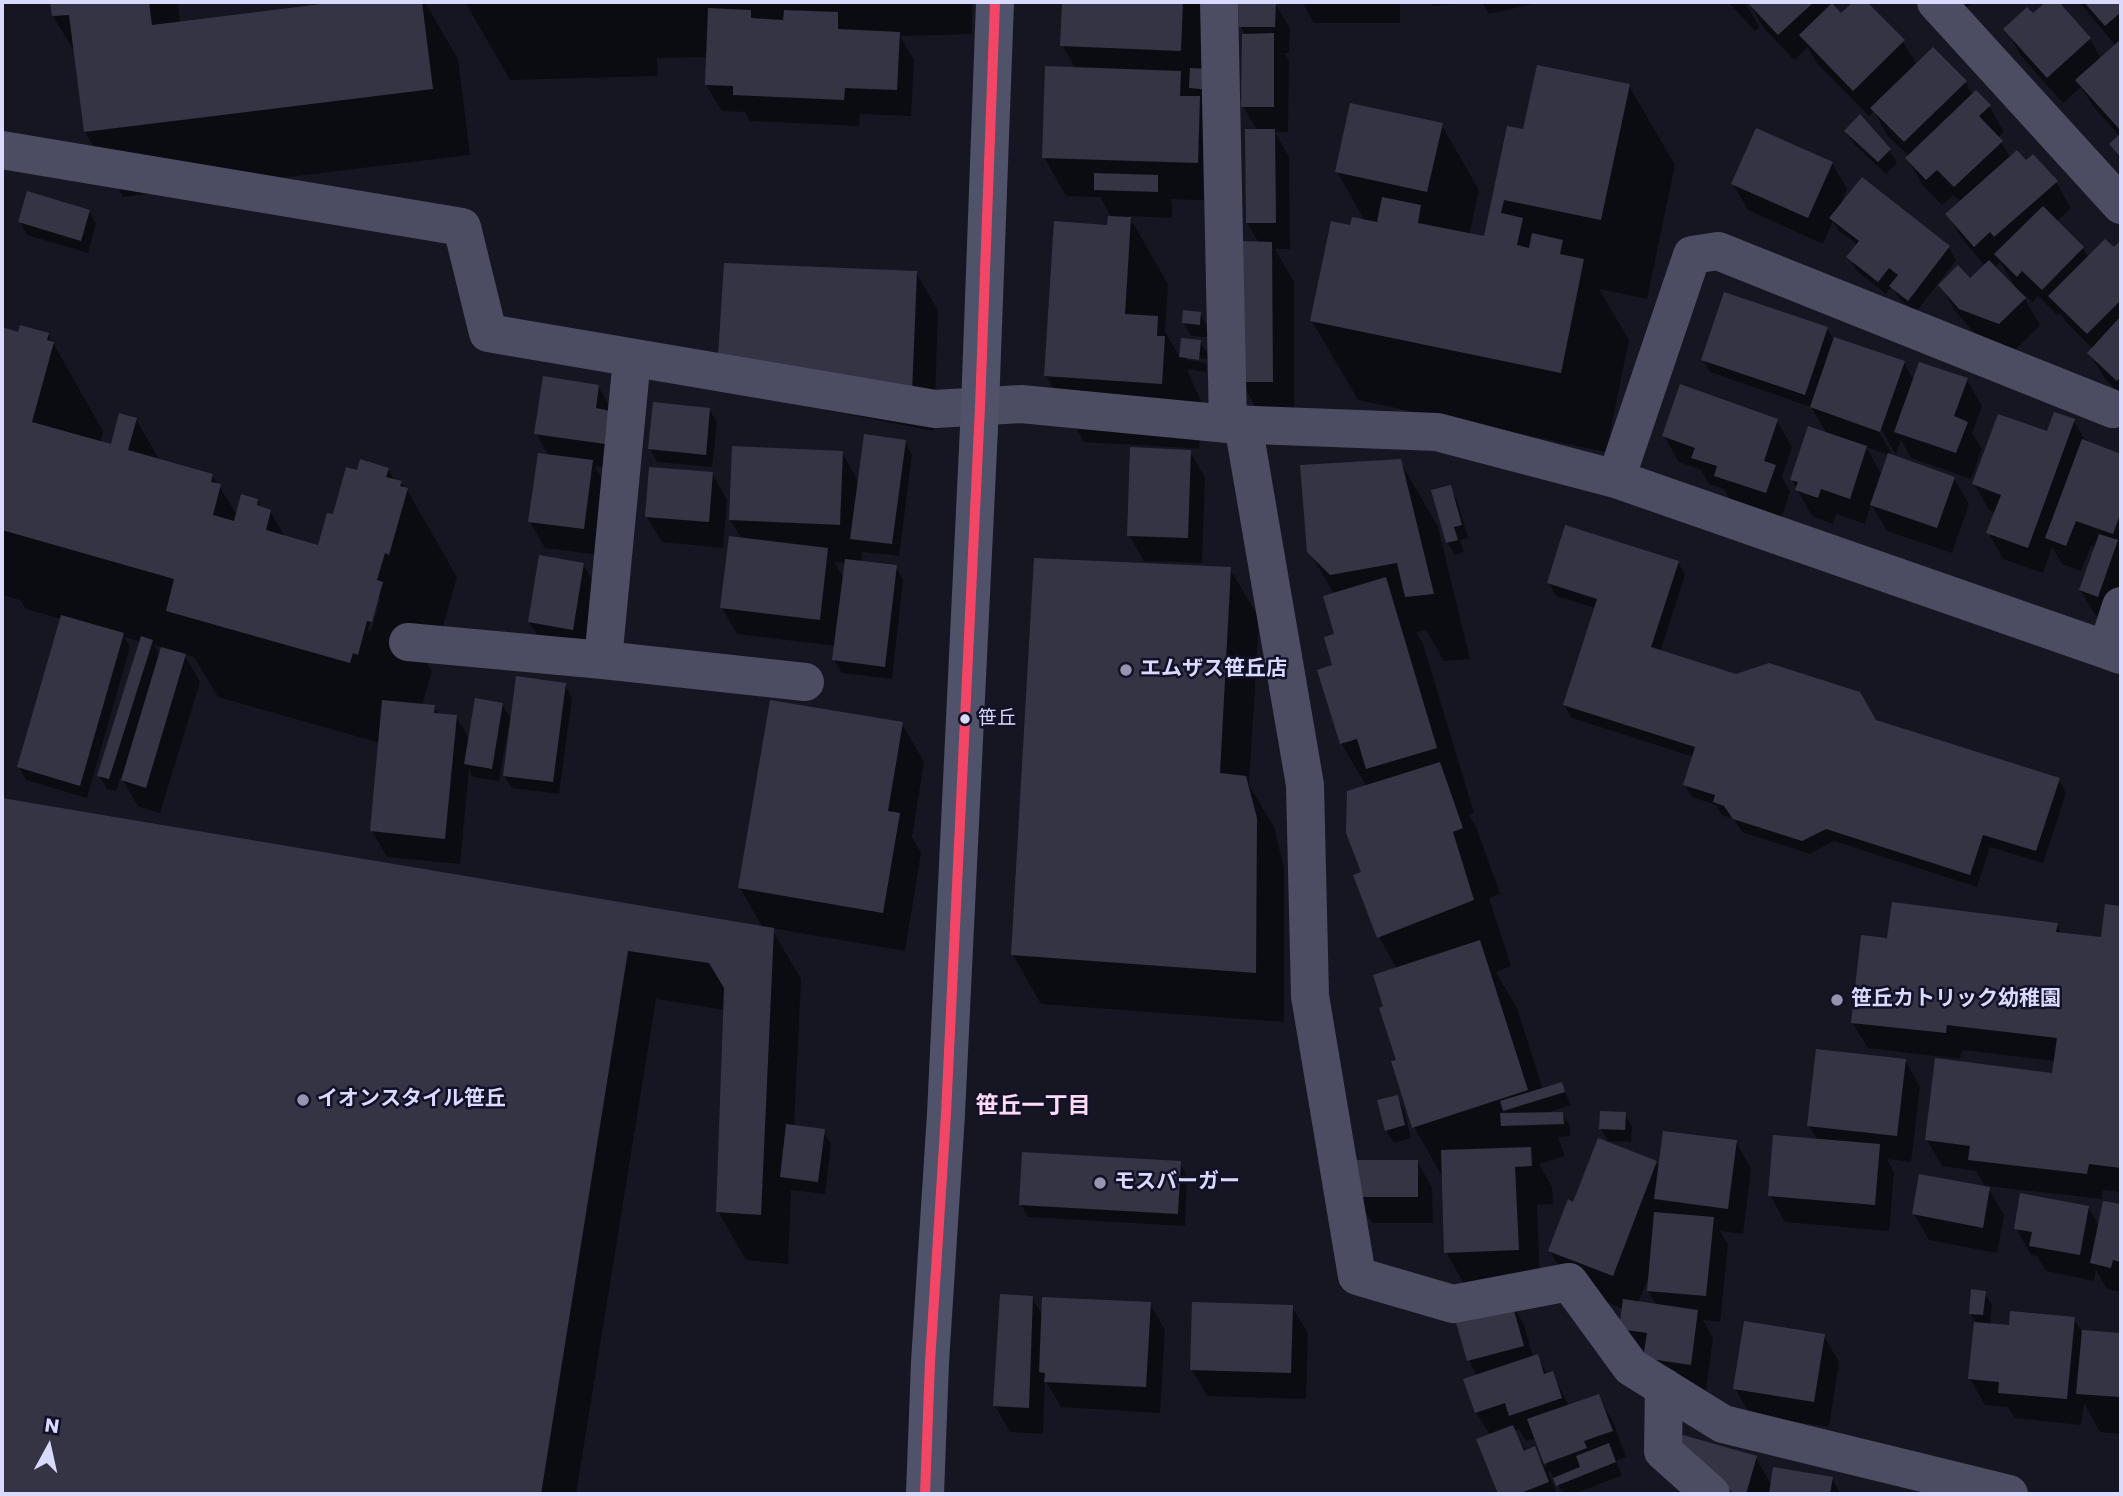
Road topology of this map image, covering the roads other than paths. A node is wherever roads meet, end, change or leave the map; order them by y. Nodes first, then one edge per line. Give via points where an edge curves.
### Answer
1 (995, 2) edge
2 (1219, 2) edge
3 (1936, 2) edge
4 (2, 150) edge
5 (2121, 205) edge
6 (632, 358) junction
7 (980, 407) junction
8 (2118, 407) edge
9 (1235, 424) junction
10 (1615, 479) junction
11 (2121, 606) edge
12 (408, 642) dead end
13 (2114, 652) edge
14 (603, 660) junction
15 (805, 682) dead end
16 (1664, 1387) junction
17 (925, 1494) edge
18 (1711, 1494) edge
19 (2009, 1494) edge

1 - 7 street
2 - 9 street
3 - 5 street
4 - 6 street via 462,227 488,332
6 - 7 street via 934,409
6 - 14 street
7 - 9 street via 1021,404
7 - 17 street
8 - 10 street via 1718,251 1692,255
9 - 10 street via 1437,432
9 - 16 street via 1305,785 1310,996 1357,1276 1453,1304 1569,1282 1631,1367
10 - 13 street
11 - 13 street
12 - 14 street
14 - 15 street
16 - 18 street via 1663,1451
16 - 19 street via 1723,1424

